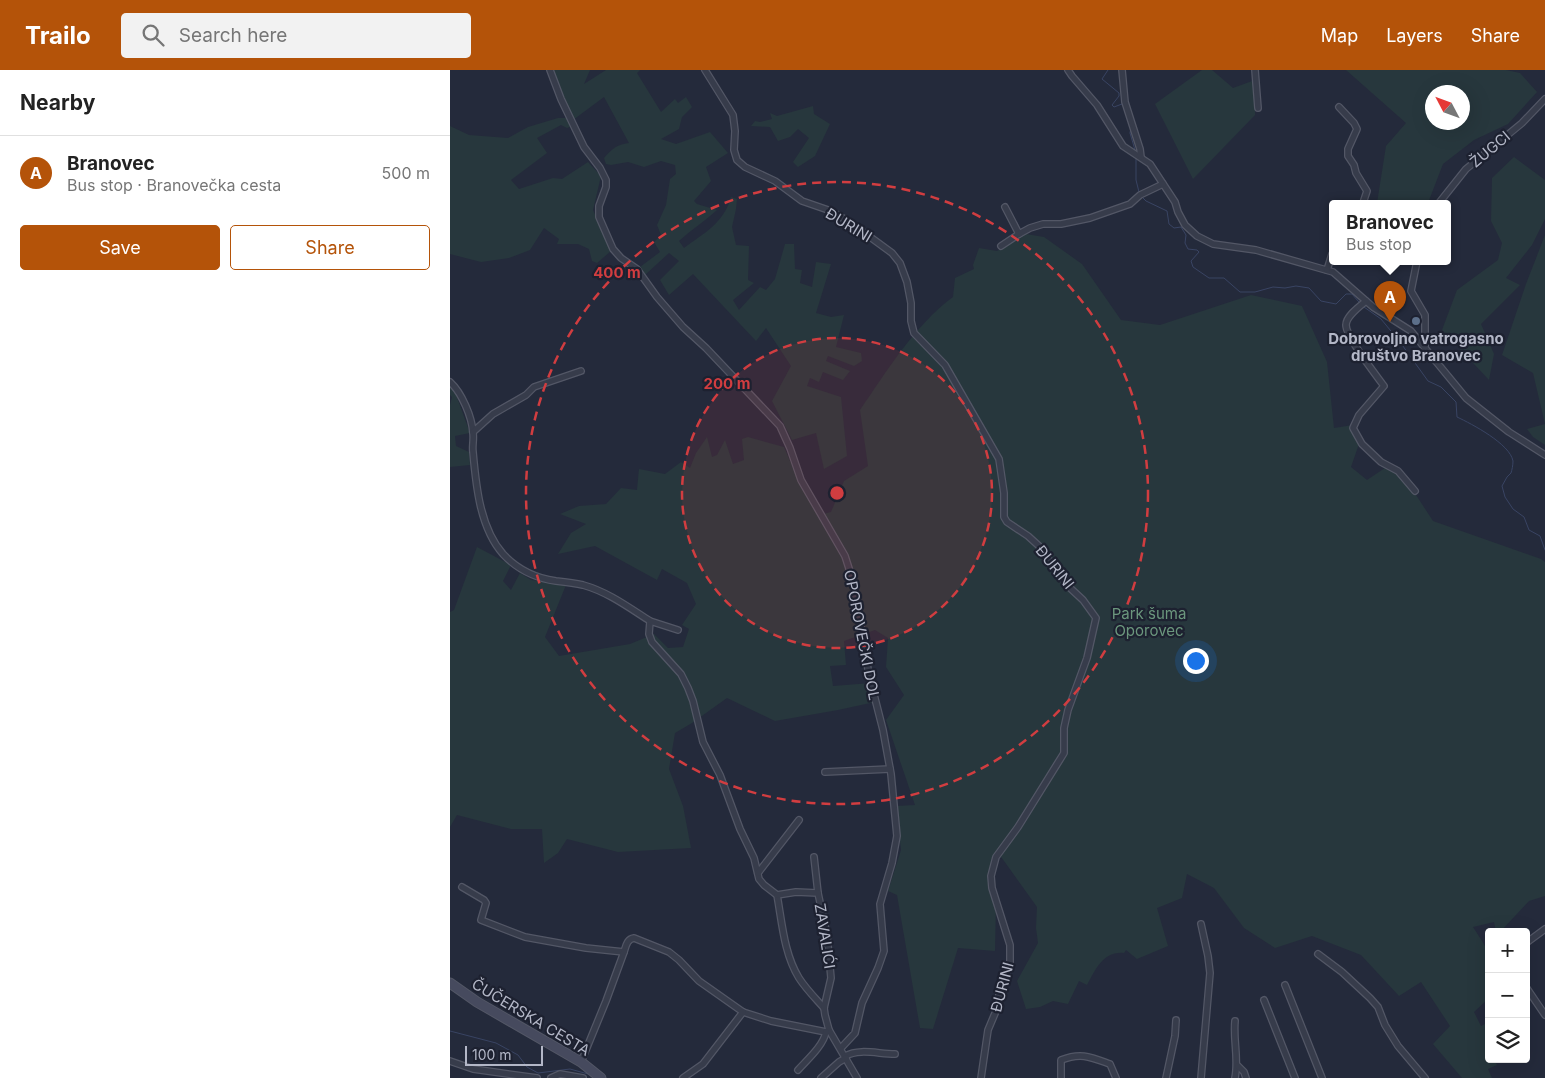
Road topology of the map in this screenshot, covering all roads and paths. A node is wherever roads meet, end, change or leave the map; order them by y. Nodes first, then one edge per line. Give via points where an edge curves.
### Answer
1 (550, 70) edge
2 (705, 70) edge
3 (1068, 70) edge
4 (1122, 70) edge
5 (1255, 70) edge
6 (1545, 99) edge
7 (1339, 107) dead end
8 (1258, 108) dead end
9 (1138, 156) junction
10 (1163, 184) junction
11 (1364, 200) edge
12 (1441, 200) edge
13 (1005, 207) dead end
14 (1019, 234) junction
15 (1001, 246) dead end
16 (1329, 264) edge
17 (1416, 265) edge
18 (1327, 270) junction
19 (1366, 301) junction
20 (1425, 349) junction
21 (581, 371) dead end
22 (450, 382) edge
23 (473, 432) junction
24 (1545, 454) edge
25 (1415, 491) dead end
26 (650, 621) junction
27 (678, 630) dead end
28 (890, 769) junction
29 (825, 772) dead end
30 (799, 820) dead end
31 (814, 857) dead end
32 (758, 873) junction
33 (462, 887) dead end
34 (818, 893) junction
35 (777, 895) junction
36 (1200, 924) dead end
37 (1545, 929) edge
38 (1530, 941) edge
39 (624, 952) junction
40 (1318, 954) dead end
41 (450, 983) edge
42 (1285, 985) dead end
43 (1530, 993) edge
44 (1264, 1000) dead end
45 (824, 1008) junction
46 (743, 1012) junction
47 (1545, 1015) edge
48 (1176, 1020) dead end
49 (1235, 1021) dead end
50 (828, 1031) junction
51 (841, 1048) junction
52 (895, 1054) dead end
53 (846, 1057) junction
54 (450, 1061) edge
55 (581, 1062) junction
56 (1238, 1066) junction
57 (798, 1070) dead end
58 (600, 1076) edge
59 (537, 1078) edge
60 (551, 1078) edge
61 (583, 1078) edge
62 (683, 1078) edge
63 (821, 1078) edge
64 (858, 1078) edge
65 (981, 1078) edge
66 (1061, 1078) edge
67 (1116, 1078) edge
68 (1166, 1078) edge
69 (1201, 1078) edge
70 (1235, 1078) edge
71 (1246, 1078) edge
72 (1295, 1078) edge
73 (1322, 1078) edge
74 (1425, 1078) edge

1 - 28 street, OPOROVEČKI DOL via 584,147 606,180 599,217 613,249 637,269 683,327 780,426 801,480 845,556 853,581
2 - 65 street, ĐURINI via 733,115 737,160 802,201 831,211 852,223 892,253 900,264 907,282 914,333 945,365 999,459 1004,517 1039,546 1096,618 1087,658 1068,710 1064,753 996,857 991,876 1011,953 988,1030
3 - 9 street via 1097,105 1123,146
4 - 9 street via 1125,102 1140,149
5 - 8 street
6 - 12 street, ŽUGCI via 1522,123 1466,169
7 - 11 street via 1357,129 1348,156 1367,191
9 - 10 street via 1150,164
10 - 14 street via 1140,194 1130,204 1090,218 1042,224
10 - 18 street via 1176,202 1185,225 1196,236 1213,244 1256,250
13 - 14 street
14 - 15 street
16 - 18 street
17 - 20 street via 1411,291 1425,315
18 - 19 street via 1340,276
19 - 20 street via 1411,332
19 - 25 street via 1354,312 1346,327 1384,386 1359,415 1353,428 1362,444 1381,462 1398,471
20 - 24 street via 1466,398 1509,432
21 - 23 street via 534,387 526,396 492,414
22 - 23 street via 464,401
23 - 26 street via 479,497 486,524 504,554 535,577 582,585 609,595
26 - 27 street
26 - 32 street via 652,642 681,674 688,688 703,742 720,775
28 - 29 street
28 - 51 street, OPOROVEČKI DOL via 897,836 880,904 884,951 862,1004 855,1032
30 - 32 street
31 - 34 street, ZAVALIĆI
32 - 35 street via 764,885
33 - 39 street via 486,903 481,920 524,937
34 - 35 street, ZAVALIĆI
34 - 45 street, ZAVALIĆI via 827,935 831,978
35 - 45 street via 786,944 795,971
36 - 69 street via 1210,973
37 - 38 street
39 - 46 street via 627,942 634,938 669,952 699,981
39 - 55 street
40 - 74 street via 1378,1007 1398,1046
41 - 55 street, ČUČERSKA CESTA
42 - 73 street
43 - 47 street
44 - 72 street
45 - 50 street
46 - 50 street via 771,1021
46 - 62 street via 704,1064
48 - 68 street
49 - 56 street
50 - 51 street
50 - 57 street
51 - 53 street
52 - 53 street via 862,1052
53 - 63 street
53 - 64 street
54 - 59 street via 473,1069
55 - 58 street, ČUČERSKA CESTA
56 - 70 street
56 - 71 street
60 - 61 street via 560,1074
66 - 67 street via 1061,1060 1072,1055 1086,1055 1110,1064

